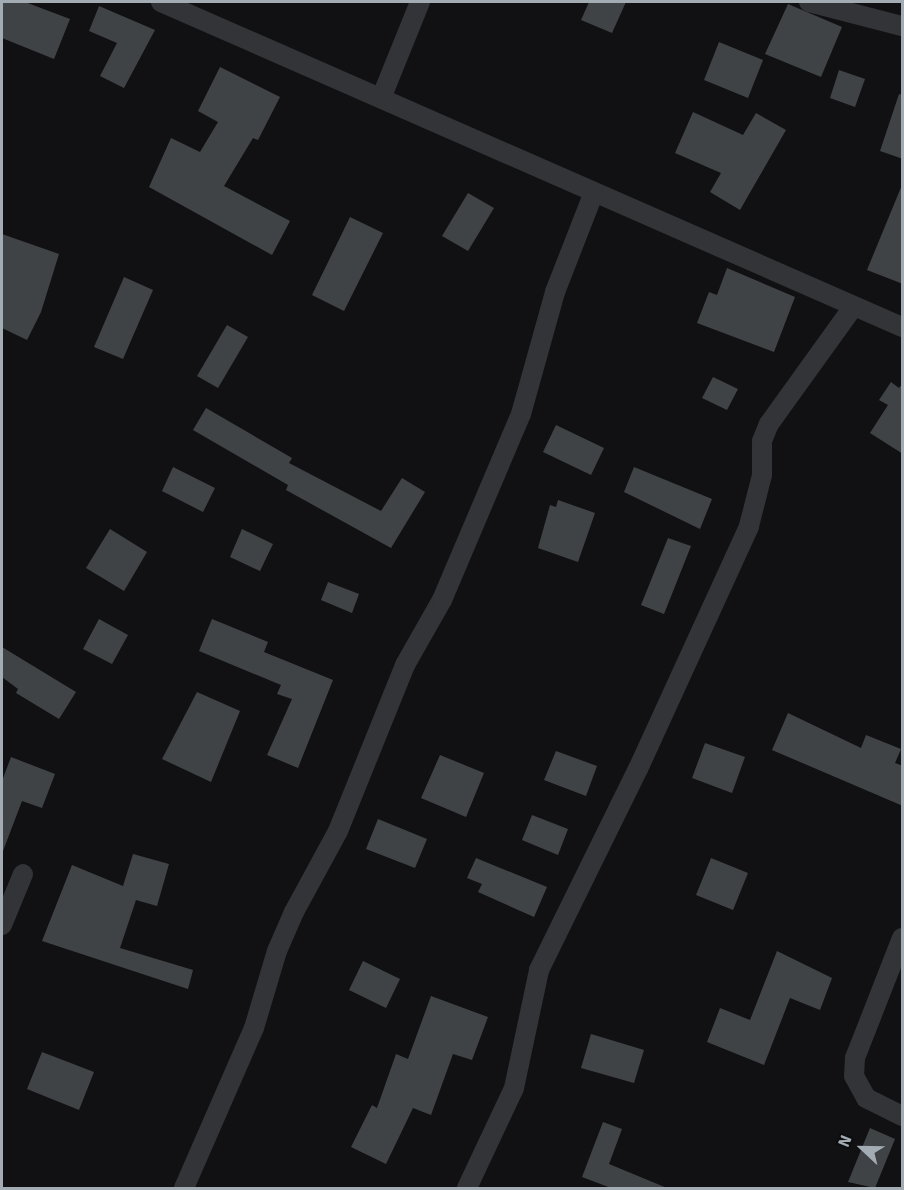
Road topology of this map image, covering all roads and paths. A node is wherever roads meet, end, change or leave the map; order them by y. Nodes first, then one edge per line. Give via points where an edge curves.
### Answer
1 (161, 2) edge
2 (420, 2) edge
3 (809, 2) edge
4 (903, 26) edge
5 (382, 96) junction
6 (594, 192) junction
7 (854, 307) junction
8 (903, 327) edge
9 (22, 874) dead end
10 (2, 925) edge
11 (903, 938) edge
12 (903, 1116) edge
13 (184, 1188) edge
14 (466, 1188) edge

1 - 5 street
2 - 5 street
3 - 4 street
5 - 6 street
6 - 7 street
6 - 13 street via 555,292 521,414 442,600 405,665 338,831 277,951 254,1028
7 - 8 street
7 - 14 street via 769,424 762,441 762,475 749,526 633,780 539,970 514,1088
9 - 10 street
11 - 12 street via 855,1058 854,1076 866,1098

